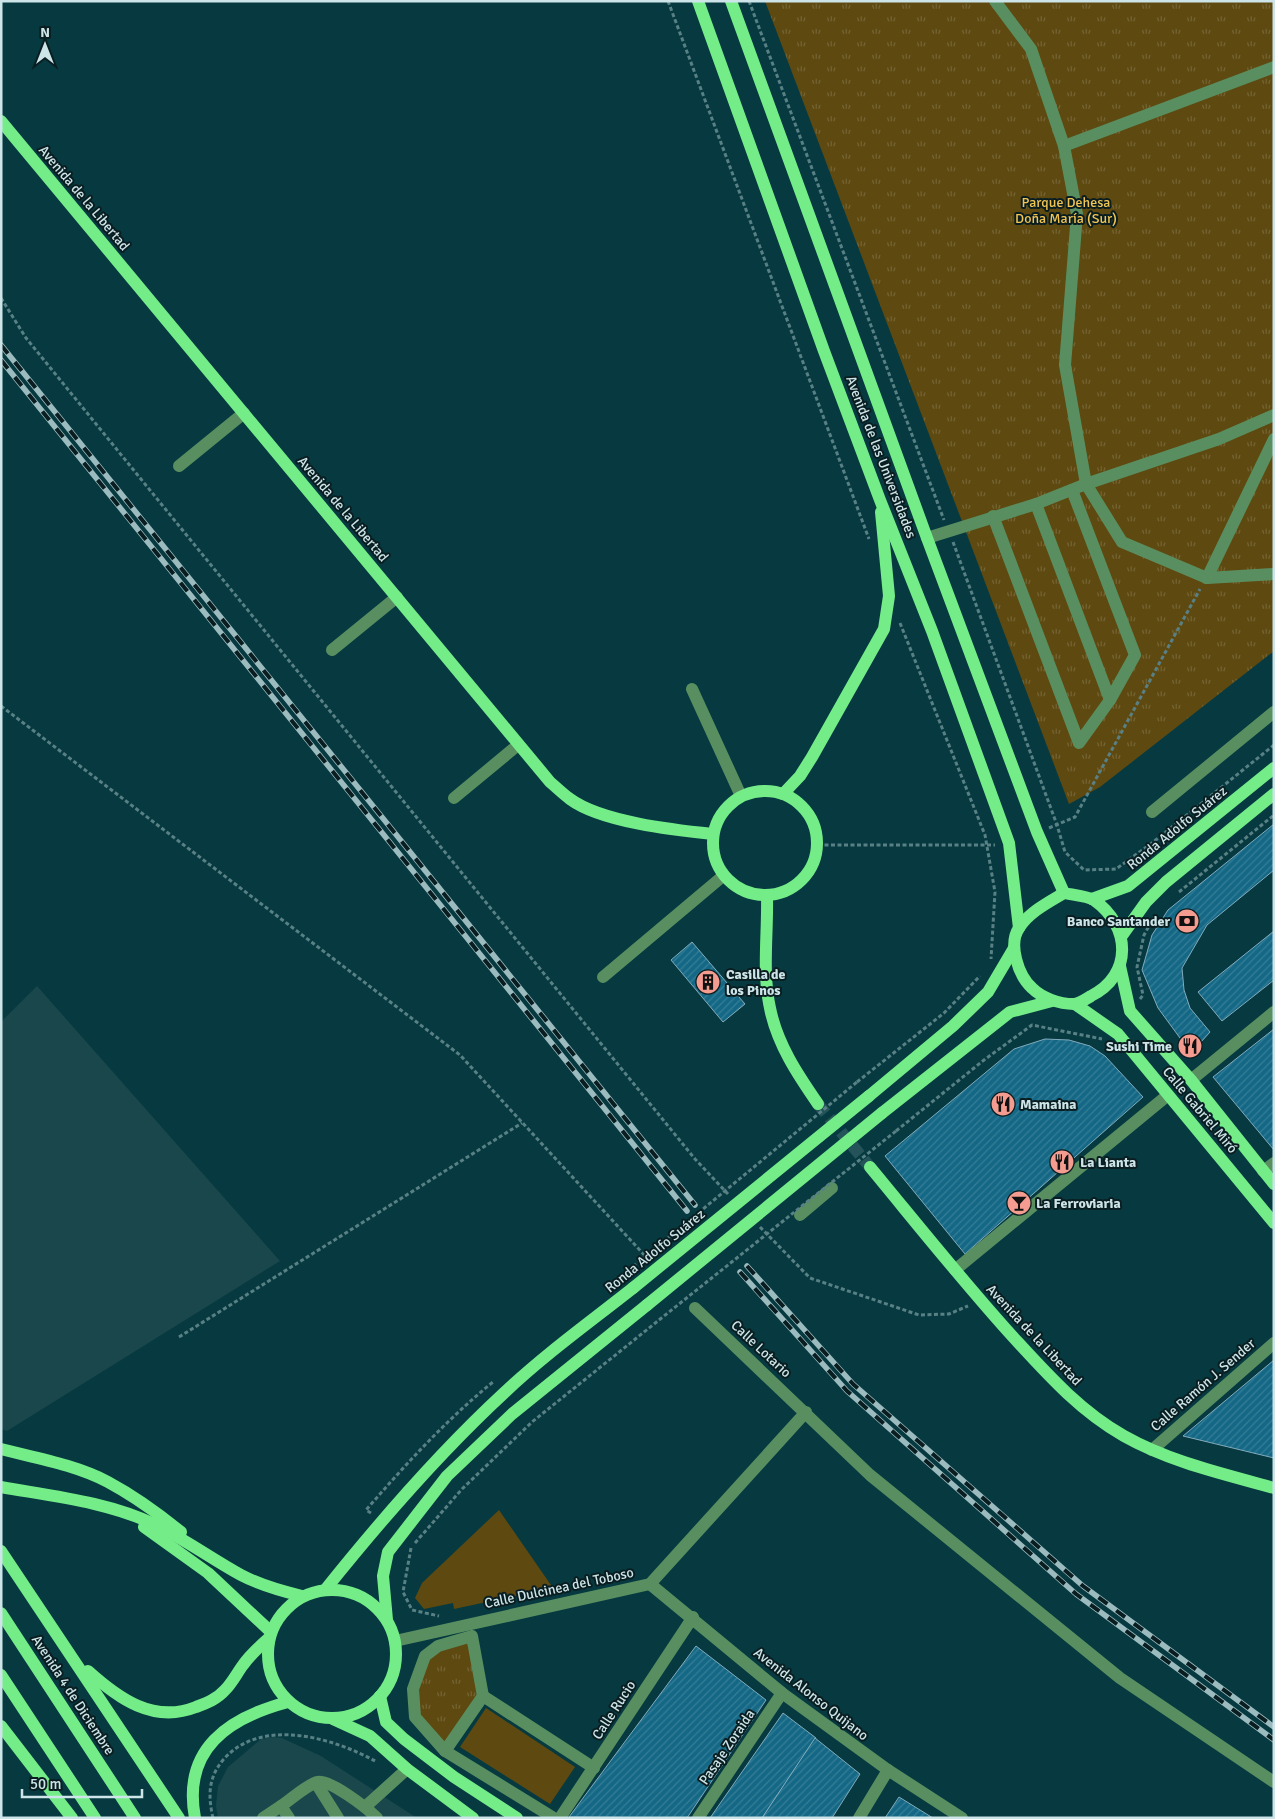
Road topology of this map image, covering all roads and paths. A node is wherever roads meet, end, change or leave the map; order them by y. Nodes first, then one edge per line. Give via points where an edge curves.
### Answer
1 (668, 1) edge
2 (698, 1) edge
3 (731, 1) edge
4 (995, 1) edge
5 (1274, 67) edge
6 (1, 121) edge
7 (1064, 146) junction
8 (1, 298) edge
9 (244, 413) junction
10 (1274, 415) edge
11 (1274, 439) edge
12 (180, 466) dead end
13 (1086, 484) junction
14 (1072, 490) junction
15 (880, 500) junction
16 (1036, 504) junction
17 (993, 516) junction
18 (927, 538) junction
19 (871, 546) dead end
20 (1274, 574) edge
21 (1207, 578) junction
22 (889, 596) junction
23 (397, 597) junction
24 (332, 650) dead end
25 (692, 689) dead end
26 (1110, 700) junction
27 (1, 706) edge
28 (1274, 712) edge
29 (518, 745) junction
30 (1274, 768) edge
31 (784, 794) junction
32 (1274, 794) edge
33 (741, 796) junction
34 (454, 798) dead end
35 (1152, 812) dead end
36 (1274, 815) edge
37 (1057, 825) dead end
38 (713, 834) junction
39 (818, 845) junction
40 (988, 846) junction
41 (723, 876) junction
42 (1064, 893) junction
43 (767, 896) junction
44 (1173, 896) dead end
45 (1092, 899) junction
46 (1156, 913) dead end
47 (1019, 928) junction
48 (1121, 937) junction
49 (1014, 948) junction
50 (990, 965) dead end
51 (1120, 966) junction
52 (984, 972) dead end
53 (603, 977) dead end
54 (1052, 1000) junction
55 (1076, 1004) junction
56 (1131, 1012) junction
57 (1274, 1012) edge
58 (1112, 1030) junction
59 (1191, 1080) junction
60 (1168, 1095) junction
61 (818, 1104) tunnel mouth
62 (523, 1123) junction
63 (1274, 1163) edge
64 (870, 1167) tunnel mouth
65 (1263, 1171) junction
66 (1274, 1184) edge
67 (832, 1188) dead end
68 (731, 1197) dead end
69 (800, 1215) dead end
70 (1274, 1222) edge
71 (757, 1224) dead end
72 (653, 1264) dead end
73 (955, 1270) junction
74 (623, 1275) dead end
75 (679, 1292) dead end
76 (978, 1298) junction
77 (695, 1308) joint
78 (179, 1337) dead end
79 (1274, 1343) edge
80 (806, 1412) junction
81 (1, 1449) edge
82 (1152, 1450) junction
83 (1, 1487) edge
84 (1274, 1488) edge
85 (123, 1513) junction
86 (410, 1548) dead end
87 (204, 1551) junction
88 (1, 1552) edge
89 (650, 1584) junction
90 (325, 1590) junction
91 (302, 1596) junction
92 (1, 1613) edge
93 (693, 1617) junction
94 (387, 1620) junction
95 (270, 1635) junction
96 (395, 1641) junction
97 (75, 1659) junction
98 (1, 1675) edge
99 (782, 1693) junction
100 (380, 1696) junction
101 (483, 1696) junction
102 (288, 1702) junction
103 (333, 1719) junction
104 (1, 1726) edge
105 (445, 1751) junction
106 (594, 1768) junction
107 (888, 1770) junction
108 (403, 1774) junction
109 (1274, 1782) edge
110 (316, 1783) junction
111 (281, 1806) junction
112 (365, 1807) junction
113 (72, 1818) edge
114 (95, 1818) edge
115 (135, 1818) edge
116 (179, 1818) edge
117 (195, 1818) edge
118 (213, 1818) edge
119 (263, 1818) edge
120 (289, 1818) edge
121 (338, 1818) edge
122 (377, 1818) edge
123 (473, 1818) edge
124 (518, 1818) edge
125 (554, 1818) edge
126 (560, 1818) edge
127 (698, 1818) edge
128 (859, 1818) edge
129 (962, 1818) edge

1 - 19 path
2 - 15 main road, Avenida de las Universidades
3 - 18 main road, Avenida de las Universidades
4 - 7 street via 1031,49
5 - 7 street
6 - 9 main road, Avenida de la Libertad
7 - 13 street via 1077,214 1066,364
8 - 68 path via 26,338 688,1151
9 - 12 street
9 - 23 main road, Avenida de la Libertad
10 - 13 street via 1219,439
11 - 21 street
13 - 14 street
13 - 21 street via 1122,542
14 - 16 street
14 - 26 street via 1136,655
15 - 22 main road
15 - 47 main road, Avenida de las Universidades via 932,631 1009,843
16 - 17 street
16 - 26 street
17 - 18 street
17 - 26 street via 1079,743
18 - 42 main road, Avenida de las Universidades
20 - 21 street
21 - 37 path via 1186,610 1075,817
22 - 31 main road via 884,629 871,654 812,757
22 - 40 path
23 - 24 street
23 - 29 main road, Avenida de la Libertad
25 - 33 street
27 - 62 path via 460,1056
28 - 35 street
29 - 34 street
29 - 38 main road, Avenida de la Libertad via 550,782 571,800 601,814
30 - 45 main road, Ronda Adolfo Suárez via 1128,886
31 - 33 main road via 770,791
31 - 39 main road via 809,814 816,829
32 - 48 main road via 1166,882 1146,902
33 - 38 main road via 718,818
36 - 44 path
38 - 41 main road via 714,856
39 - 40 path
39 - 43 main road via 814,864 802,880 786,892
40 - 50 path via 995,892
41 - 43 main road via 750,894
41 - 53 street
42 - 45 main road
42 - 47 main road via 1044,904
43 - 61 main road via 770,1008 788,1056
45 - 48 main road via 1107,912
46 - 56 path via 1144,935 1137,967 1143,995
47 - 49 main road
48 - 51 main road via 1123,952
49 - 54 main road via 1018,964 1031,987
49 - 90 main road, Ronda Adolfo Suárez, bridge via 988,992 953,1026 505,1392 434,1461 380,1521
51 - 55 main road via 1099,992
51 - 56 main road, Calle Gabriel Miró
52 - 74 path, bridge via 944,1013
54 - 55 main road
54 - 94 main road, bridge via 1010,1012 512,1414 447,1476 388,1552 383,1576
55 - 58 main road, Calle Gabriel Miró
56 - 59 main road, Calle Gabriel Miró
57 - 59 street
58 - 60 main road, Calle Gabriel Miró
58 - 86 path, bridge via 1100,1041 1032,1025 984,1060 532,1422 462,1489
59 - 65 main road, Calle Gabriel Miró
60 - 70 main road, Calle Gabriel Miró
60 - 73 street
62 - 72 path
62 - 78 path
63 - 65 street
64 - 73 main road, Avenida de la Libertad
65 - 66 main road, Calle Gabriel Miró
67 - 69 street
71 - 76 path via 810,1278 919,1314 949,1314
73 - 76 main road, Avenida de la Libertad
75 - 77 path
76 - 82 main road, Avenida de la Libertad via 1060,1388 1090,1414
77 - 80 street, Calle Lotario
79 - 82 street, Calle Ramón J. Sender
80 - 89 street, Calle Dulcinea del Toboso
80 - 109 street, Calle Lotario via 870,1475 1120,1678
81 - 87 main road via 63,1465 107,1482 163,1517
82 - 84 main road, Avenida de la Libertad
83 - 85 main road
85 - 87 main road via 154,1524
85 - 95 main road via 208,1573
87 - 91 main road via 241,1575 270,1588
88 - 97 main road
89 - 93 street, Avenida Alonso Quijano
89 - 96 street, Calle Dulcinea del Toboso
90 - 91 main road
90 - 94 main road via 350,1592 368,1600
91 - 95 main road via 285,1609
92 - 115 main road, Avenida 4 de Diciembre
93 - 99 street, Avenida Alonso Quijano
93 - 106 street, Calle Rucio
94 - 96 main road
95 - 97 main road via 225,1690 212,1701 190,1710 174,1712 150,1711 130,1704 105,1687
95 - 102 main road via 269,1671
96 - 100 main road via 392,1679
97 - 116 main road
98 - 114 main road
99 - 107 street, Avenida Alonso Quijano
99 - 127 street, Pasaje Zoraida
100 - 103 main road via 353,1715
100 - 124 main road via 386,1722 404,1739 454,1777
101 - 105 street
101 - 105 street via 472,1636 438,1646 425,1656 413,1689 415,1717
101 - 106 street
102 - 103 main road via 312,1716
102 - 117 main road via 259,1710 216,1738 204,1751 195,1773 191,1797
103 - 108 main road via 370,1736
104 - 113 main road
105 - 125 street
106 - 126 street, Calle Rucio
107 - 128 street
107 - 129 street, Avenida Alonso Quijano
108 - 112 street
108 - 118 path via 323,1740 285,1734 260,1736 243,1743 221,1763 211,1780 209,1798
108 - 123 main road
110 - 111 street
110 - 112 street via 324,1782
110 - 121 street
111 - 119 street
111 - 120 street
112 - 122 street

